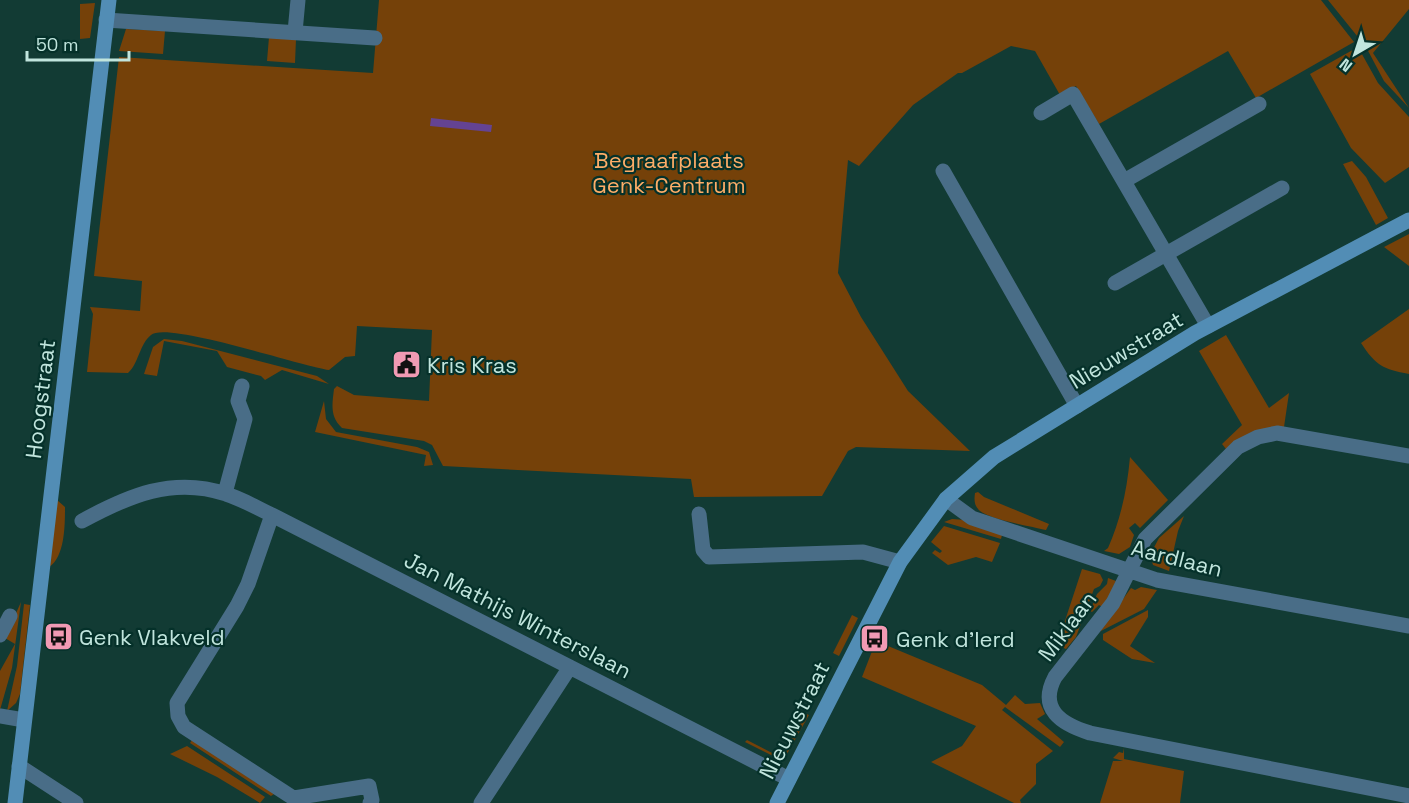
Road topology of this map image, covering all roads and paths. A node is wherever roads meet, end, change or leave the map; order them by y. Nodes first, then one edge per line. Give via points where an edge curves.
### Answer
1 (109, 0) edge
2 (298, 0) edge
3 (106, 20) junction
4 (295, 32) junction
5 (375, 38) dead end
6 (1259, 104) dead end
7 (1041, 113) dead end
8 (943, 171) dead end
9 (1124, 181) junction
10 (1282, 188) dead end
11 (1409, 220) edge
12 (1166, 254) junction
13 (1115, 283) dead end
14 (1208, 326) junction
15 (242, 386) dead end
16 (1077, 406) junction
17 (1409, 456) edge
18 (225, 493) junction
19 (946, 499) junction
20 (699, 514) dead end
21 (272, 515) junction
22 (82, 521) dead end
23 (900, 562) junction
24 (1130, 571) junction
25 (10, 616) dead end
26 (1409, 626) edge
27 (0, 636) edge
28 (570, 667) junction
29 (0, 716) edge
30 (24, 720) junction
31 (19, 766) junction
32 (789, 779) junction
33 (1380, 796) edge
34 (1409, 796) edge
35 (55, 798) edge
36 (298, 800) edge
37 (15, 803) edge
38 (76, 803) edge
39 (370, 803) edge
40 (481, 803) edge
41 (777, 803) edge

1 - 3 street, Hoogstraat
2 - 4 street
3 - 4 street
3 - 30 street, Hoogstraat
4 - 5 street
6 - 9 street
7 - 9 street via 1073,94
8 - 16 street
9 - 12 street
10 - 12 street
11 - 14 street, Nieuwstraat
12 - 13 street
12 - 14 street
14 - 16 street, Nieuwstraat
15 - 18 street via 238,401 245,419
16 - 19 street, Nieuwstraat via 993,458
17 - 24 street, Miklaan via 1277,433 1258,438 1238,447 1222,461 1145,539
18 - 21 street, Jan Mathijs Winterslaan
18 - 22 street, Jan Mathijs Winterslaan via 166,488 139,493
19 - 23 street, Nieuwstraat
19 - 24 street, Aardlaan via 972,518
20 - 23 street via 703,550 709,557 863,552
21 - 28 street, Jan Mathijs Winterslaan
21 - 36 street via 248,584 177,703 178,716 184,727
23 - 32 street, Nieuwstraat
24 - 26 street, Aardlaan via 1156,580
24 - 33 street, Miklaan via 1113,603 1048,690 1049,704 1059,717 1090,733
25 - 27 street
28 - 32 street, Jan Mathijs Winterslaan
28 - 40 street
29 - 30 street
30 - 31 street, Hoogstraat
31 - 35 street
31 - 37 street, Hoogstraat
32 - 41 street, Nieuwstraat
33 - 34 street, Miklaan
35 - 38 street
36 - 39 street via 369,786

